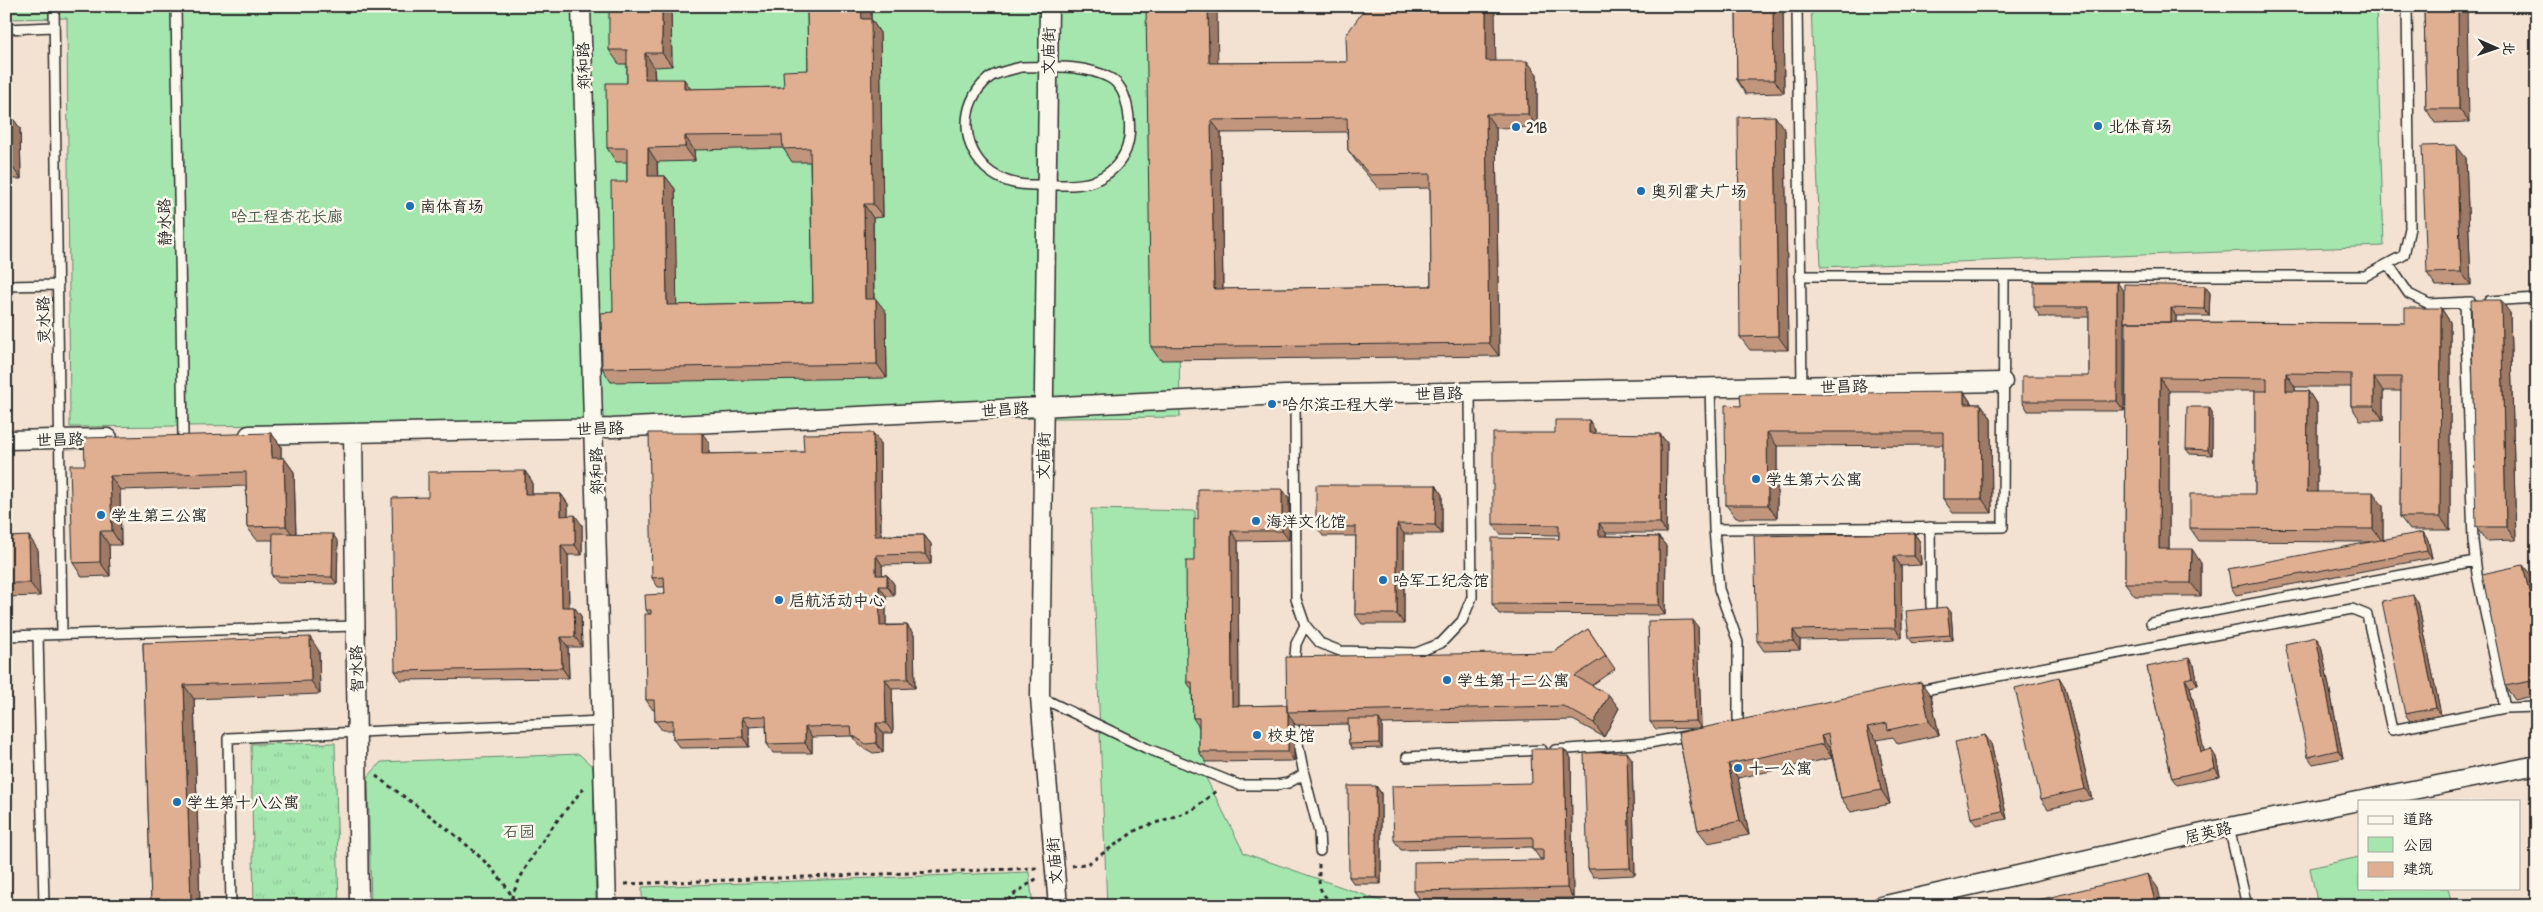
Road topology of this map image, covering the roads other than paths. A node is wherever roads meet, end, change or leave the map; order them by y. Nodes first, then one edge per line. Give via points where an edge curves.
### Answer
1 (54, 6) edge
2 (176, 6) edge
3 (581, 6) edge
4 (1049, 6) edge
5 (1797, 6) edge
6 (2407, 6) edge
7 (54, 27) junction
8 (6, 29) edge
9 (1048, 67) junction
10 (1047, 185) junction
11 (2389, 265) junction
12 (1800, 276) junction
13 (2004, 276) junction
14 (58, 285) junction
15 (6, 286) edge
16 (2537, 298) edge
17 (2465, 302) junction
18 (2003, 382) junction
19 (1802, 387) junction
20 (1710, 388) junction
21 (1470, 392) junction
22 (1295, 395) junction
23 (1044, 407) junction
24 (595, 428) junction
25 (353, 433) junction
26 (202, 436) edge
27 (230, 436) edge
28 (164, 437) edge
29 (183, 437) junction
30 (126, 438) edge
31 (60, 439) junction
32 (6, 440) edge
33 (1930, 527) junction
34 (1714, 530) junction
35 (2475, 561) junction
36 (1931, 606) dead end
37 (2151, 624) dead end
38 (1305, 625) junction
39 (356, 626) junction
40 (62, 634) junction
41 (38, 635) junction
42 (6, 636) edge
43 (1294, 668) edge
44 (1903, 694) edge
45 (1040, 697) junction
46 (2537, 707) edge
47 (2505, 708) junction
48 (602, 721) junction
49 (1748, 724) edge
50 (1296, 729) edge
51 (1702, 732) edge
52 (357, 733) junction
53 (1407, 757) dead end
54 (2537, 765) edge
55 (1304, 774) junction
56 (2364, 800) edge
57 (2358, 801) edge
58 (2230, 827) junction
59 (1320, 851) road end
60 (44, 906) edge
61 (231, 906) edge
62 (359, 906) edge
63 (607, 906) edge
64 (1058, 906) edge
65 (1881, 906) edge
66 (2247, 906) edge

1 - 7 lane, 灵水路
2 - 29 lane, 静水路
3 - 24 street, 郑和路
4 - 9 street, 文庙街
5 - 12 lane
6 - 11 lane via 2410,228 2404,255
7 - 8 lane
7 - 14 lane, 灵水路
9 - 10 street, 文庙街
9 - 10 lane via 1021,67 990,77 969,107 966,128 970,148 979,162 997,176 1018,185
9 - 10 lane via 1070,67 1111,78 1124,92 1129,109 1126,149 1120,162 1092,182
10 - 23 street, 文庙街
11 - 13 lane via 2365,276
11 - 17 lane via 2409,294 2429,304
12 - 13 lane
12 - 19 lane
13 - 18 lane
14 - 15 lane
14 - 31 lane, 灵水路
16 - 17 lane
17 - 35 lane
18 - 19 street, 世昌路
18 - 33 lane via 2003,527
19 - 20 street, 世昌路
20 - 21 street, 世昌路
20 - 34 lane
21 - 22 street, 世昌路
21 - 38 lane via 1472,597 1462,620 1441,643 1416,653 1340,651 1320,643
22 - 23 street, 世昌路
22 - 38 lane via 1296,598
23 - 24 street, 世昌路
23 - 45 street, 文庙街
24 - 25 street, 世昌路
24 - 48 street, 郑和路
25 - 27 street, 世昌路
25 - 39 street, 智水路
26 - 29 street
28 - 29 street
30 - 31 street, 世昌路
31 - 32 street, 世昌路
31 - 40 lane, 灵水路
33 - 34 lane
33 - 36 lane
34 - 49 lane via 1719,589 1738,642 1733,726
35 - 37 lane
35 - 47 lane
38 - 43 lane via 1296,644
39 - 40 lane
39 - 52 street, 智水路
40 - 41 lane
41 - 42 lane
41 - 60 lane
44 - 47 lane via 2352,609 2367,615 2392,730
45 - 55 lane via 1146,748 1239,785 1276,786
45 - 64 street, 文庙街
46 - 47 lane
48 - 52 lane
48 - 63 street, 郑和路
50 - 55 lane
51 - 53 lane via 1609,747
52 - 61 lane via 228,738
52 - 62 street, 智水路
54 - 56 street, 居英路
55 - 59 lane via 1319,832
57 - 58 street, 居英路
58 - 65 street, 居英路
58 - 66 lane

